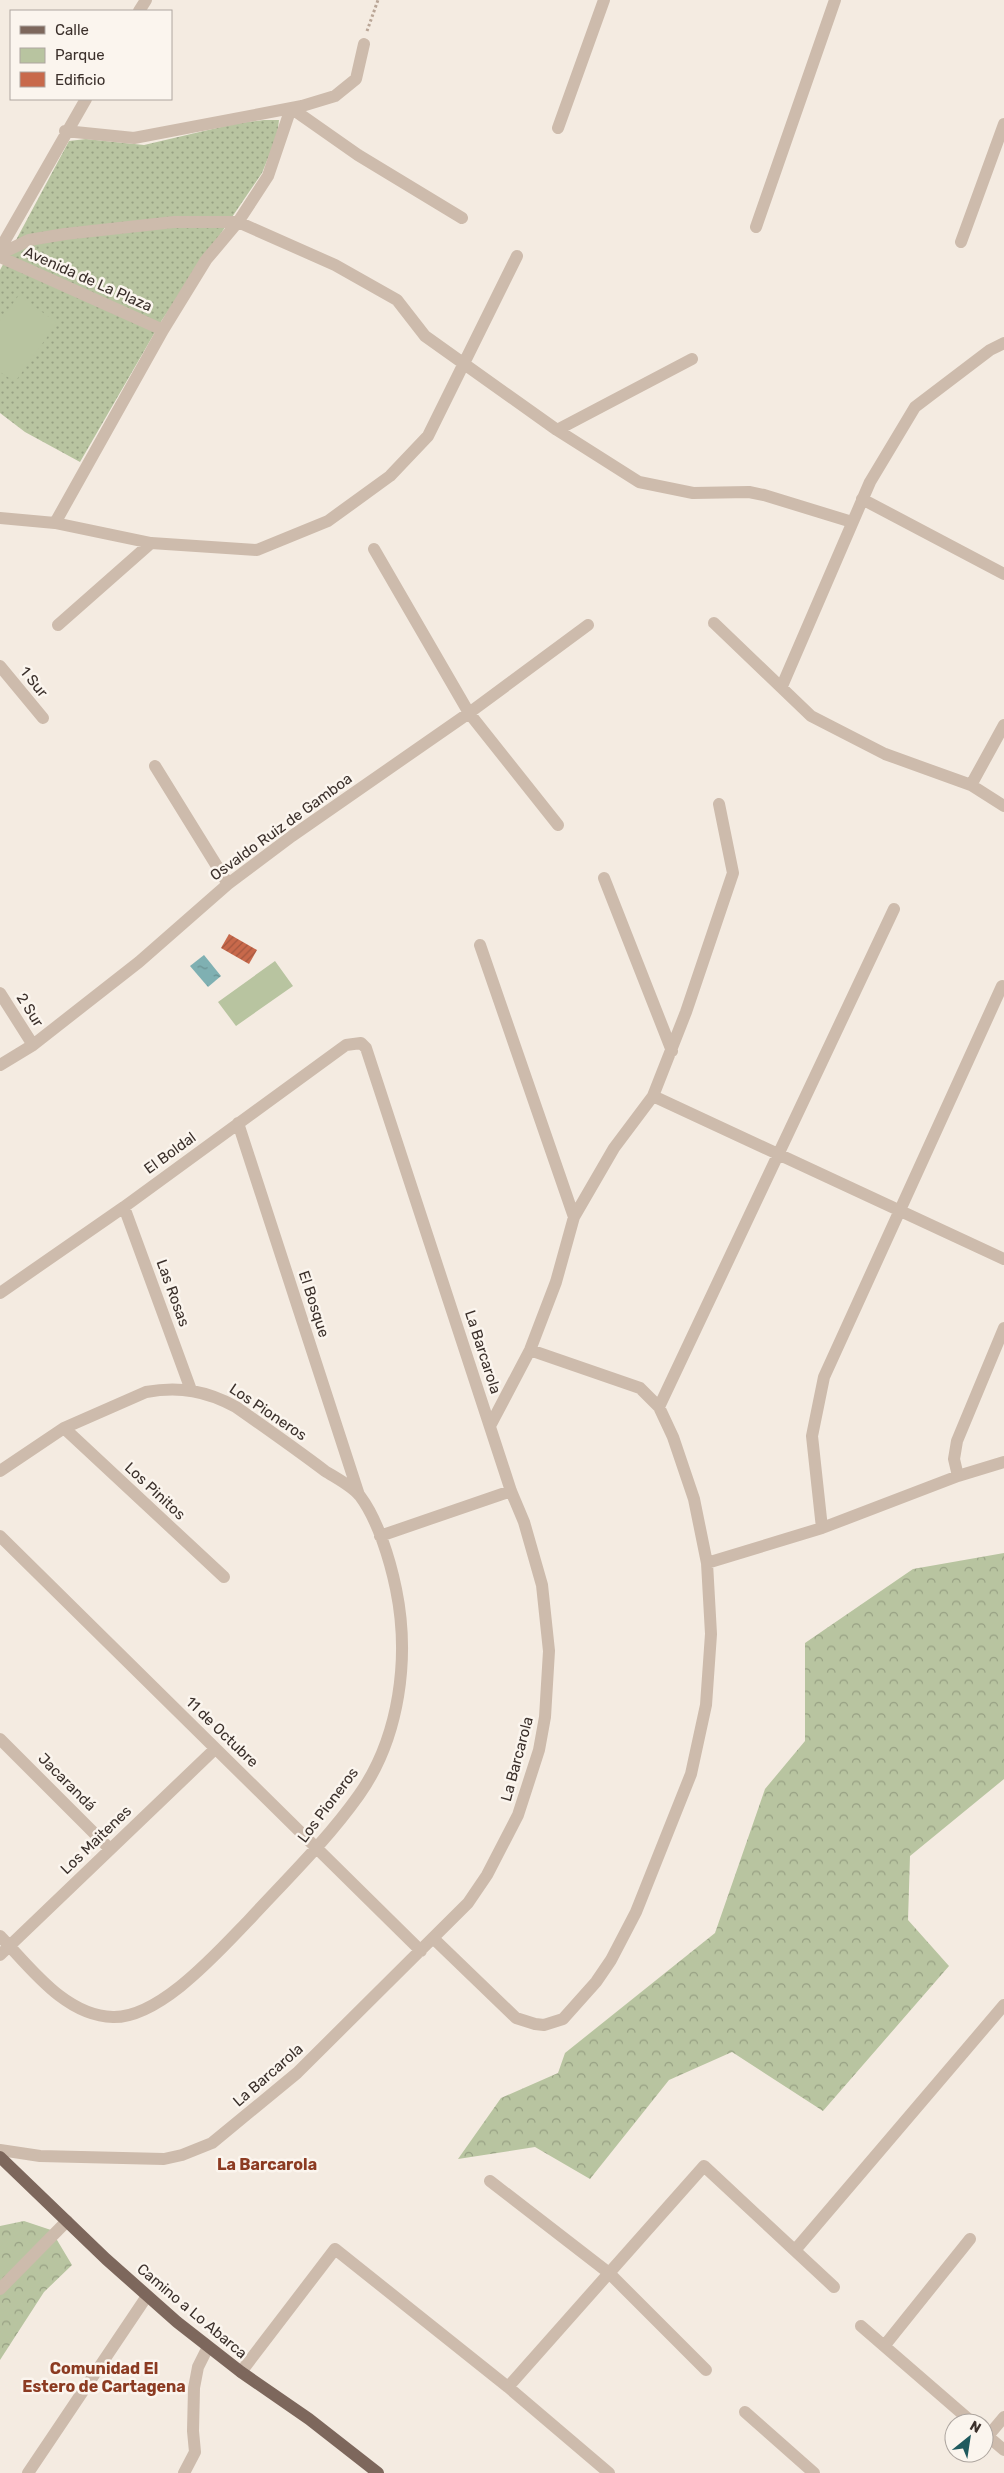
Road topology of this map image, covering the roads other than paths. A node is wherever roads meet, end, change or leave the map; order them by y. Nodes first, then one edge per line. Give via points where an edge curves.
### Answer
1 (604, 0) edge
2 (835, 0) edge
3 (364, 44) road end
4 (85, 100) edge
5 (290, 108) junction
6 (1004, 124) edge
7 (558, 128) dead end
8 (65, 131) junction
9 (462, 218) dead end
10 (238, 222) junction
11 (756, 227) dead end
12 (961, 242) dead end
13 (0, 249) edge
14 (0, 255) edge
15 (517, 256) dead end
16 (163, 330) junction
17 (1004, 343) edge
18 (692, 359) dead end
19 (464, 362) junction
20 (557, 430) junction
21 (862, 499) junction
22 (0, 518) edge
23 (852, 522) junction
24 (55, 523) junction
25 (151, 543) junction
26 (374, 549) dead end
27 (1004, 574) edge
28 (714, 623) dead end
29 (588, 625) dead end
30 (58, 626) dead end
31 (0, 666) edge
32 (782, 686) junction
33 (469, 713) junction
34 (43, 718) dead end
35 (1004, 725) edge
36 (154, 766) dead end
37 (971, 786) junction
38 (719, 804) dead end
39 (1004, 806) edge
40 (558, 825) dead end
41 (604, 878) dead end
42 (228, 884) junction
43 (894, 909) dead end
44 (480, 945) dead end
45 (1002, 986) dead end
46 (0, 993) edge
47 (361, 1044) joint
48 (32, 1045) junction
49 (672, 1052) junction
50 (0, 1064) edge
51 (653, 1096) junction
52 (238, 1123) junction
53 (779, 1155) junction
54 (124, 1207) junction
55 (899, 1211) junction
56 (574, 1217) junction
57 (1004, 1259) edge
58 (0, 1293) edge
59 (1004, 1328) edge
60 (530, 1350) junction
61 (191, 1390) junction
62 (660, 1407) junction
63 (490, 1426) junction
64 (64, 1428) junction
65 (1004, 1462) edge
66 (0, 1471) edge
67 (958, 1476) junction
68 (511, 1491) junction
69 (359, 1495) junction
70 (822, 1528) junction
71 (0, 1536) edge
72 (380, 1536) junction
73 (707, 1563) junction
74 (224, 1577) dead end
75 (0, 1739) edge
76 (215, 1749) junction
77 (317, 1848) junction
78 (110, 1849) junction
79 (0, 1936) edge
80 (434, 1939) junction
81 (10, 1946) junction
82 (421, 1951) junction
83 (0, 1955) edge
84 (1004, 2006) edge
85 (0, 2150) edge
86 (0, 2157) edge
87 (490, 2181) dead end
88 (67, 2221) junction
89 (970, 2239) dead end
90 (796, 2249) junction
91 (609, 2273) junction
92 (834, 2287) dead end
93 (0, 2288) edge
94 (147, 2296) junction
95 (861, 2326) dead end
96 (885, 2345) junction
97 (208, 2347) junction
98 (706, 2370) dead end
99 (240, 2372) junction
100 (508, 2387) junction
101 (745, 2412) dead end
102 (962, 2413) edge
103 (1004, 2417) edge
104 (994, 2426) edge
105 (994, 2441) edge
106 (1004, 2450) edge
107 (28, 2473) edge
108 (184, 2473) edge
109 (378, 2473) edge
110 (609, 2473) edge
111 (814, 2473) edge

1 - 7 street
2 - 11 street
3 - 5 street via 356,79 335,96
4 - 8 street
5 - 8 street via 134,138
5 - 9 street
5 - 10 street via 268,176
6 - 12 street
8 - 13 street
10 - 14 street via 174,222 65,234 29,240
10 - 16 street via 206,260
10 - 19 street via 335,264 397,300 425,336
14 - 16 street, Avenida de La Plaza
15 - 19 street
16 - 24 street
17 - 21 street via 914,406
18 - 20 street
19 - 20 street
19 - 25 street via 428,436 390,476 328,521 258,550
20 - 23 street via 639,482 693,493 749,492
21 - 23 street
21 - 27 street
22 - 24 street
23 - 32 street
24 - 25 street
25 - 30 street
26 - 33 street
28 - 32 street
29 - 33 street, Osvaldo Ruiz de Gamboa
31 - 34 street, 1 Sur
32 - 37 street via 811,716 885,754
33 - 40 street
33 - 42 street, Osvaldo Ruiz de Gamboa
35 - 37 street
36 - 42 street
37 - 39 street
38 - 49 street via 733,873
41 - 49 street
42 - 48 street, Osvaldo Ruiz de Gamboa via 139,962
43 - 53 street
44 - 56 street
45 - 55 street
46 - 48 street, 2 Sur
47 - 52 street, El Boldal via 346,1046
47 - 63 street, La Barcarola via 366,1048
48 - 50 street, Osvaldo Ruiz de Gamboa
49 - 51 street
51 - 53 street
51 - 56 street via 614,1148
52 - 54 street, El Boldal
52 - 69 street, El Bosque
53 - 55 street
53 - 62 street
54 - 58 street, El Boldal
54 - 61 street, Las Rosas
55 - 57 street
55 - 70 street via 824,1377 812,1436
56 - 60 street via 556,1282
59 - 67 street via 956,1441 954,1459
60 - 62 street via 640,1388
60 - 63 street
61 - 64 street, Los Pioneros via 146,1392
61 - 69 street, Los Pioneros via 207,1393 236,1407
62 - 73 street via 692,1491
63 - 68 street, La Barcarola
64 - 66 street, Los Pioneros
64 - 74 street, Los Pinitos
65 - 67 street
67 - 70 street
68 - 72 street
68 - 80 street, La Barcarola via 534,1553 543,1594 549,1651 545,1717 530,1783 504,1846 468,1903
69 - 72 street, Los Pioneros
70 - 73 street
71 - 76 street, 11 de Octubre
72 - 77 street, Los Pioneros via 394,1576 402,1625 397,1700 383,1749 372,1772 360,1794
73 - 80 street via 710,1670 690,1774 636,1912 596,1982 563,2019 544,2025 525,2022 508,2012
75 - 78 street, Jacarandá
76 - 77 street, 11 de Octubre
76 - 78 street, Los Maitenes
77 - 81 street, Los Pioneros via 192,1975 140,2012 104,2017 81,2010 60,1996
77 - 82 street, 11 de Octubre
78 - 81 street, Los Maitenes
79 - 81 street, Los Pioneros
80 - 82 street, La Barcarola
81 - 83 street, Los Maitenes
82 - 85 street, La Barcarola via 297,2073 223,2135 199,2150 164,2159 40,2156
84 - 90 street
86 - 88 main road, Camino a Lo Abarca
87 - 91 street
88 - 93 street
88 - 94 main road, Camino a Lo Abarca
89 - 96 street
90 - 91 street via 704,2166
90 - 92 street
91 - 98 street
91 - 100 street
94 - 97 main road, Camino a Lo Abarca
94 - 107 street
95 - 96 street
96 - 102 street
97 - 99 main road, Camino a Lo Abarca
97 - 108 street via 198,2367 194,2388 195,2452
99 - 100 street via 335,2249
99 - 109 main road, Camino a Lo Abarca via 310,2419
100 - 110 street
101 - 111 street
103 - 104 street
105 - 106 street

